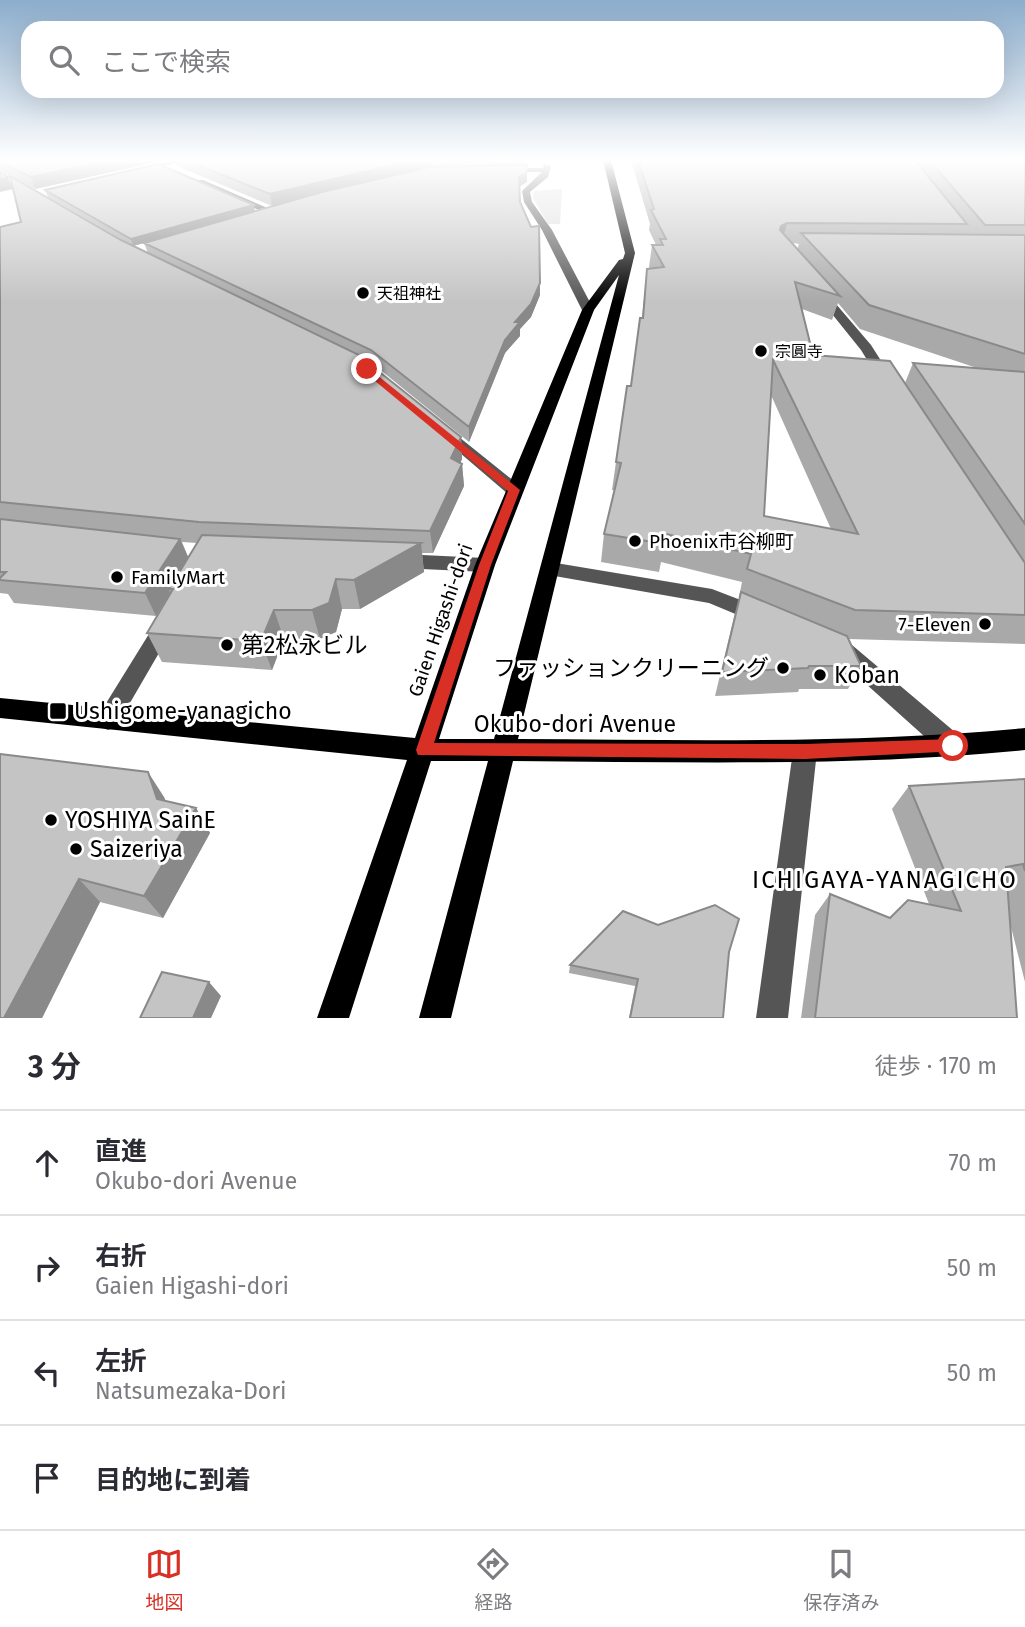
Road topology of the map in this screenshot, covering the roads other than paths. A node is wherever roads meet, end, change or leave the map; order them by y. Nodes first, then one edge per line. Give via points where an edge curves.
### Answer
1 (261, 208) edge
2 (532, 208) edge
3 (619, 208) edge
4 (285, 209) edge
5 (274, 213) junction
6 (256, 219) edge
7 (630, 253) junction
8 (808, 278) edge
9 (588, 310) junction
10 (895, 394) edge
11 (436, 426) edge
12 (514, 490) junction
13 (379, 560) edge
14 (485, 565) junction
15 (550, 569) junction
16 (176, 607) edge
17 (772, 621) edge
18 (821, 641) edge
19 (3, 713) edge
20 (108, 720) junction
21 (1025, 739) edge
22 (953, 746) junction
23 (424, 750) junction
24 (504, 751) junction
25 (805, 751) junction
26 (333, 1018) edge
27 (435, 1018) edge
28 (772, 1018) edge

1 - 5 street
2 - 9 street
3 - 7 main road
4 - 5 street
5 - 6 street
7 - 9 main road, Gaien Higashi-dori
7 - 15 main road
8 - 10 street via 866,348
9 - 12 main road, Gaien Higashi-dori
11 - 12 street
12 - 14 main road, Gaien Higashi-dori
13 - 14 street
14 - 23 main road, Gaien Higashi-dori
15 - 17 street via 712,596
15 - 24 main road
16 - 20 street
18 - 22 street via 845,652
19 - 20 main road, Okubo-dori Avenue
20 - 23 main road, Okubo-dori Avenue
21 - 22 main road, Okubo-dori Avenue
22 - 25 main road, Okubo-dori Avenue
23 - 24 main road, Okubo-dori Avenue
23 - 26 main road, Gaien Higashi-dori
24 - 25 main road, Okubo-dori Avenue
24 - 27 main road
25 - 28 street

